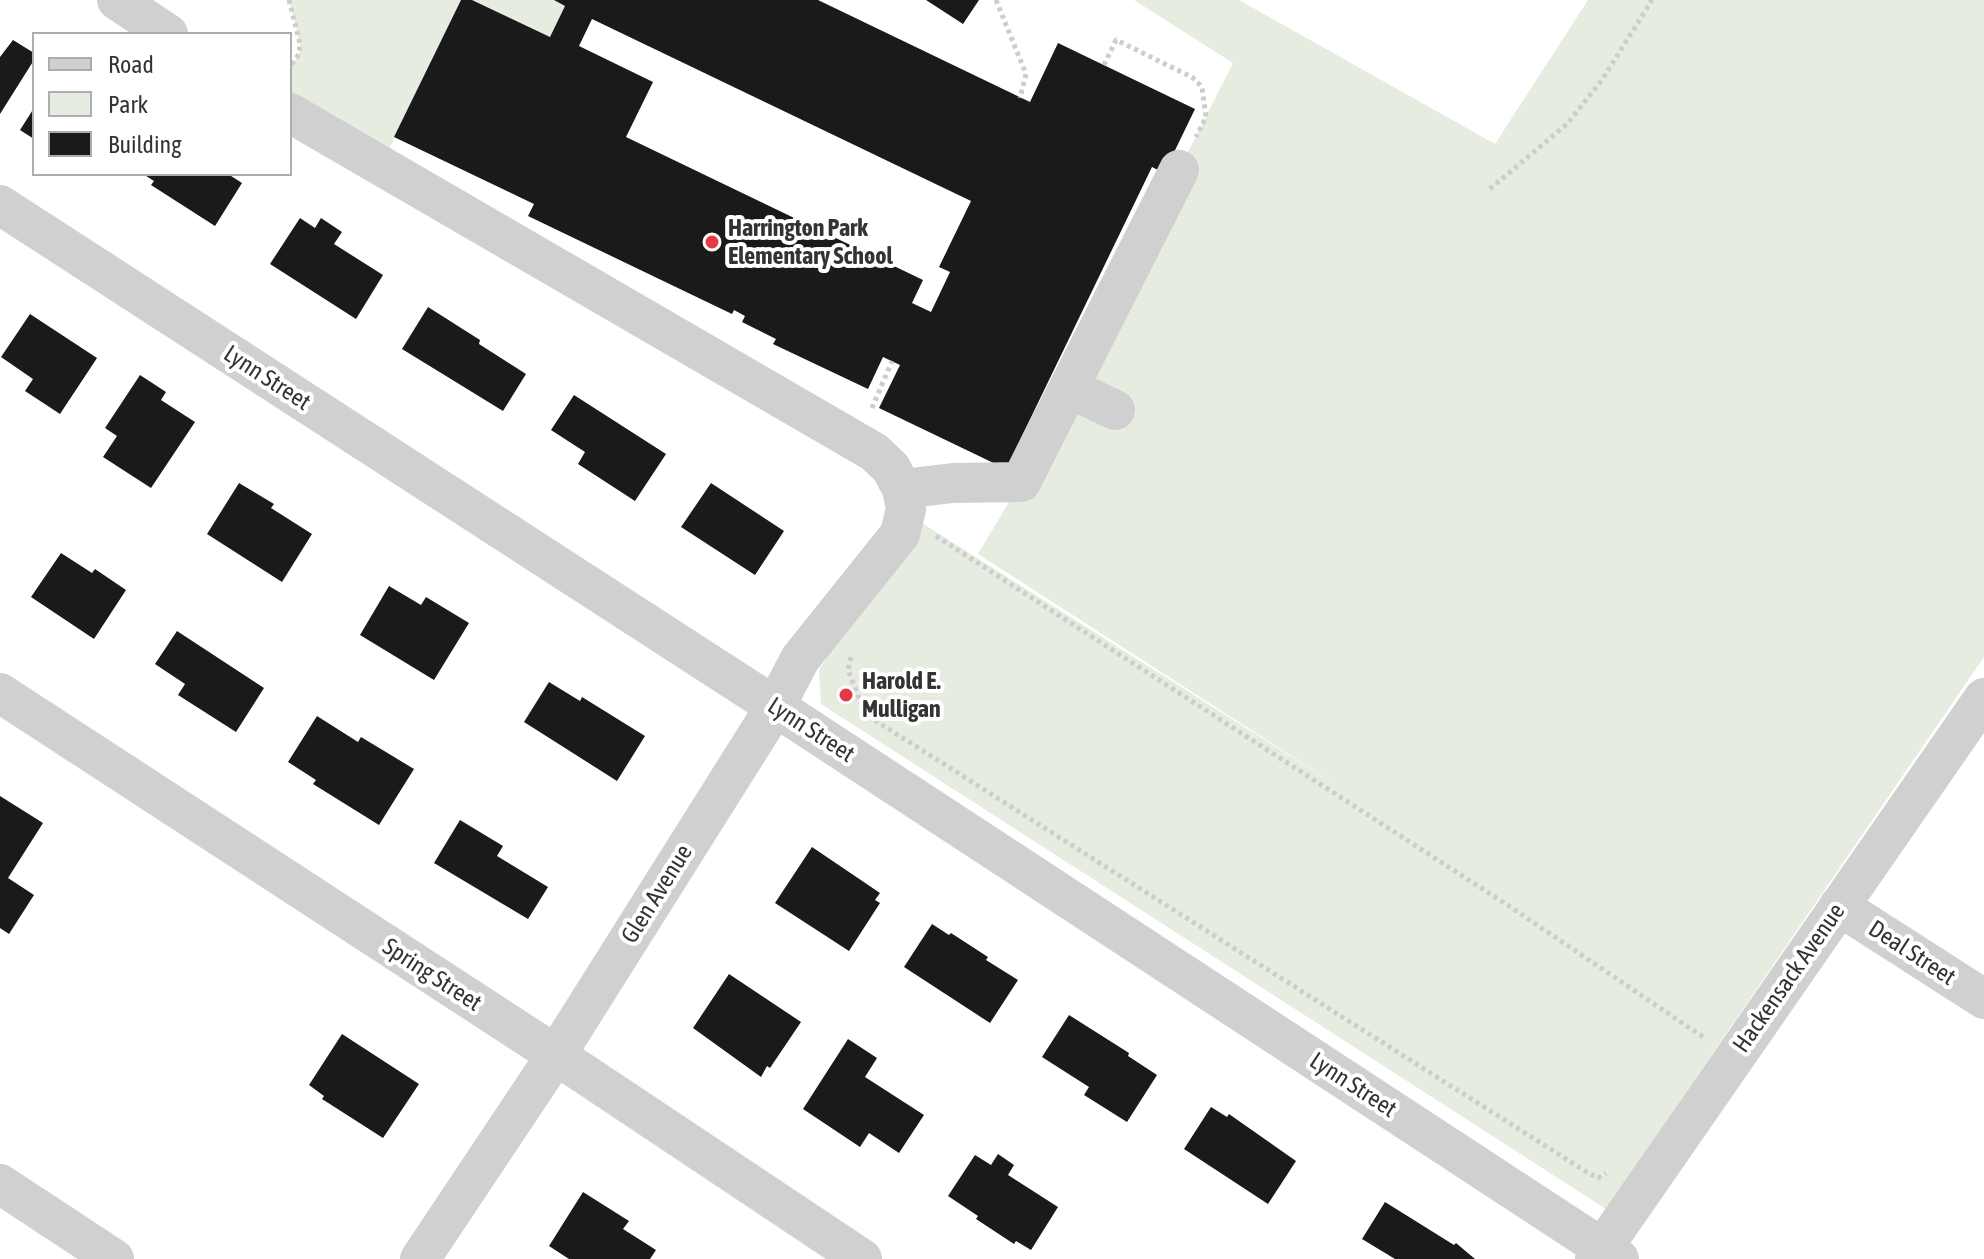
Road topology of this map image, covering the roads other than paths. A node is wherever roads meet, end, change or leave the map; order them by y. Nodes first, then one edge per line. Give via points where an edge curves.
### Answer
1 (117, 0) edge
2 (165, 32) edge
3 (292, 114) edge
4 (1179, 170) road end
5 (0, 205) edge
6 (1069, 388) junction
7 (1115, 410) dead end
8 (915, 487) junction
9 (0, 693) edge
10 (1984, 698) edge
11 (775, 707) junction
12 (1839, 906) junction
13 (1984, 999) edge
14 (556, 1055) junction
15 (0, 1184) edge
16 (1605, 1255) edge
17 (114, 1259) edge
18 (420, 1259) edge
19 (862, 1259) edge

1 - 2 street
3 - 8 street via 874,452
4 - 6 street
5 - 11 street, Lynn Street
6 - 7 street
6 - 8 street via 1021,482
8 - 11 street, Glen Avenue via 900,534 800,659
9 - 14 street, Spring Street
10 - 12 street, Hackensack Avenue
11 - 14 street, Glen Avenue
11 - 16 street, Lynn Street
12 - 13 street, Deal Street
12 - 16 street, Hackensack Avenue
14 - 18 street, Glen Avenue
14 - 19 street, Spring Street
15 - 17 street

